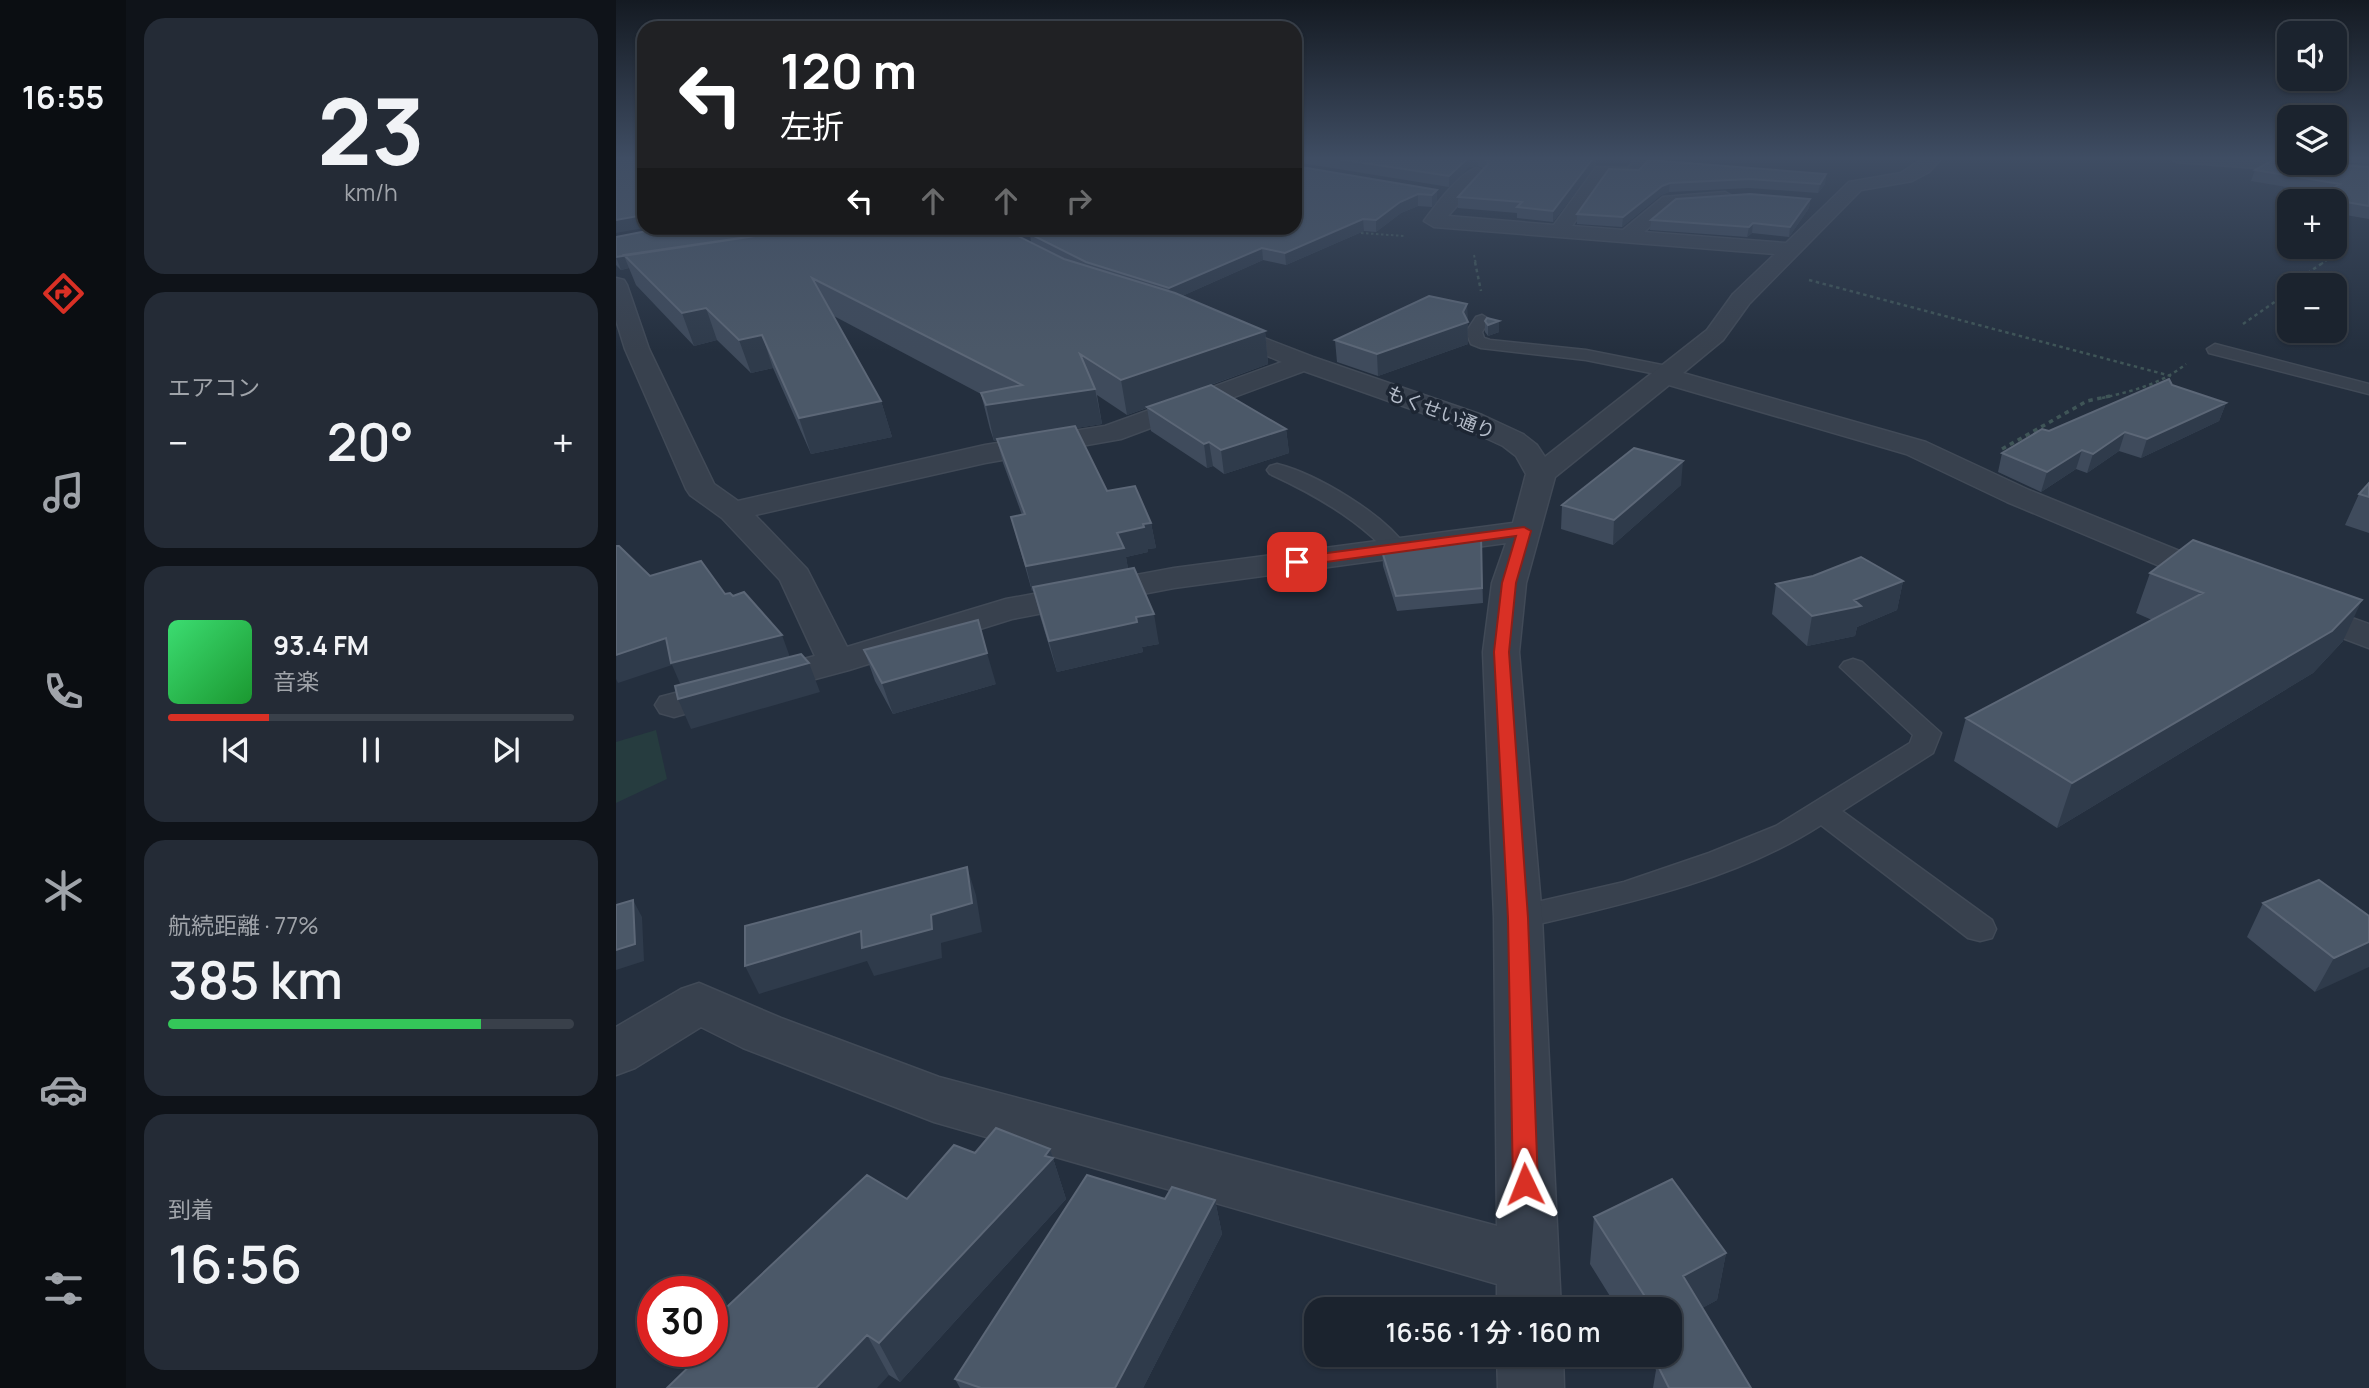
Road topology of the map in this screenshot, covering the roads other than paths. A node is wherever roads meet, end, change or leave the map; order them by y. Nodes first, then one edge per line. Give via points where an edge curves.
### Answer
1 (1434, 222) edge
2 (1565, 222) edge
3 (1644, 222) edge
4 (1819, 222) edge
5 (1558, 232) junction
6 (1625, 238) junction
7 (1791, 249) junction
8 (620, 281) edge
9 (1185, 316) edge
10 (1482, 320) edge
11 (2215, 349) road end
12 (1304, 362) junction
13 (1668, 374) junction
14 (2369, 389) edge
15 (1277, 470) dead end
16 (1541, 474) junction
17 (733, 511) junction
18 (1524, 531) junction
19 (1396, 548) junction
20 (2369, 638) edge
21 (836, 662) junction
22 (1853, 667) dead end
23 (674, 705) edge
24 (1822, 811) junction
25 (1518, 918) junction
26 (1980, 929) dead end
27 (616, 1053) edge
28 (1528, 1286) edge
29 (1530, 1367) edge
30 (1531, 1388) edge

1 - 5 street
2 - 5 street
3 - 6 street
4 - 7 street
5 - 6 street
6 - 7 street
7 - 13 street via 1741,299 1715,335
8 - 17 street via 637,349 701,489
9 - 12 street, もくせい通り
10 - 13 lane via 1474,332 1477,341 1492,347 1616,359
11 - 14 lane
12 - 16 street, もくせい通り via 1513,440 1527,451
12 - 17 street via 1111,433 985,454
13 - 16 street
13 - 20 street via 1916,448 2018,496
15 - 19 lane via 1323,490 1357,512
16 - 18 street
17 - 21 street via 795,576
18 - 19 street
18 - 25 street via 1509,583 1501,652
19 - 21 street via 1174,578 1006,610
21 - 23 street
22 - 24 lane via 1927,733 1923,747
24 - 25 lane via 1787,833 1720,861 1628,892
24 - 26 lane
25 - 28 street
27 - 28 street via 699,1003 762,1033 934,1099
29 - 30 street

